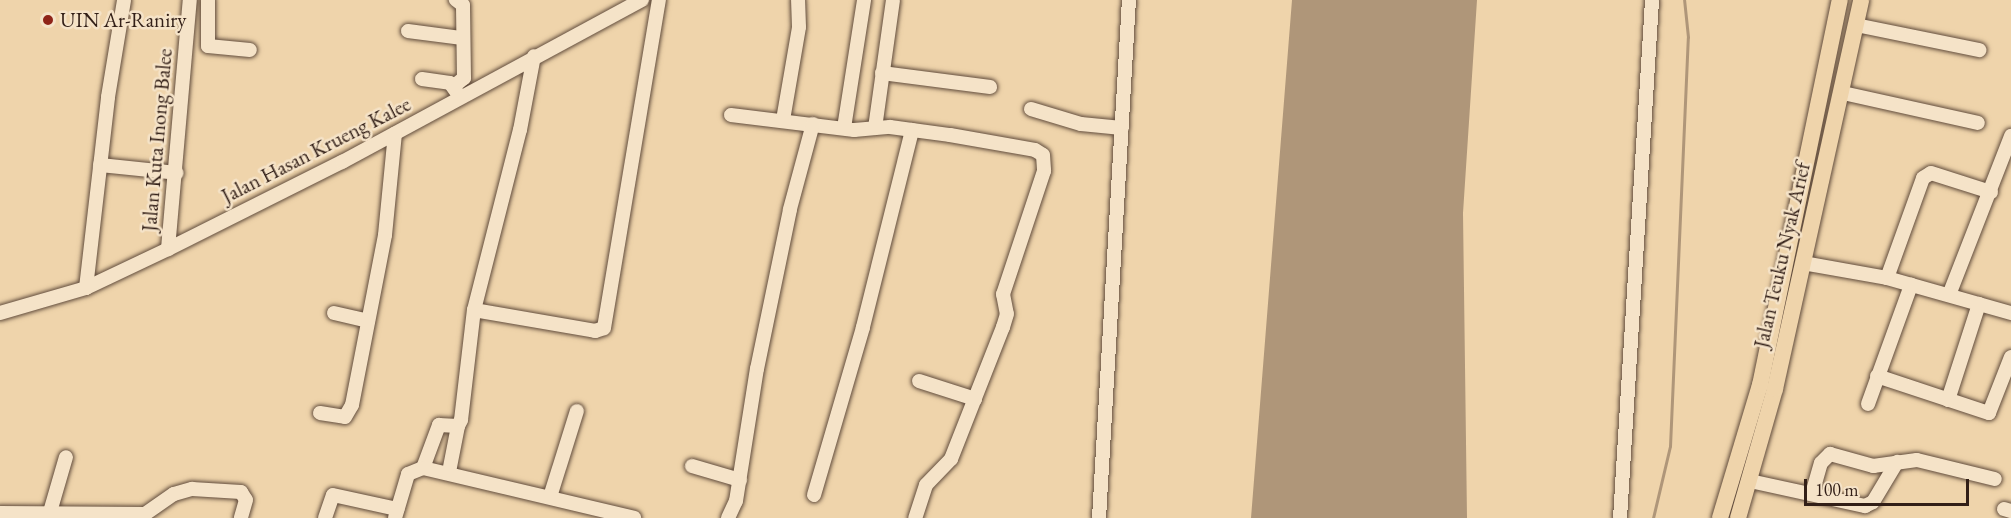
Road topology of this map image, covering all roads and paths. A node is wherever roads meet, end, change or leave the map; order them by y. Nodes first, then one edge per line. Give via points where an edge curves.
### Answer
1 (124, 0) edge
2 (190, 0) edge
3 (208, 0) edge
4 (456, 0) edge
5 (642, 0) edge
6 (659, 0) edge
7 (798, 0) edge
8 (864, 0) edge
9 (893, 0) edge
10 (1129, 0) edge
11 (1652, 0) edge
12 (1840, 0) edge
13 (1861, 0) edge
14 (1856, 25) junction
15 (408, 31) dead end
16 (461, 38) junction
17 (250, 50) dead end
18 (1979, 50) dead end
19 (534, 56) junction
20 (882, 73) junction
21 (422, 80) dead end
22 (990, 87) dead end
23 (458, 93) junction
24 (1843, 93) junction
25 (1031, 109) dead end
26 (731, 115) dead end
27 (783, 120) junction
28 (1978, 123) dead end
29 (813, 124) junction
30 (844, 128) junction
31 (875, 128) junction
32 (1122, 128) junction
33 (912, 130) junction
34 (395, 133) junction
35 (2011, 136) edge
36 (100, 165) junction
37 (177, 173) junction
38 (1991, 192) junction
39 (168, 249) junction
40 (1803, 264) junction
41 (1887, 278) junction
42 (1911, 285) junction
43 (86, 288) junction
44 (1949, 296) junction
45 (1979, 304) junction
46 (474, 309) junction
47 (334, 313) dead end
48 (2011, 313) edge
49 (1, 315) edge
50 (368, 321) junction
51 (2011, 357) edge
52 (1877, 375) junction
53 (919, 381) dead end
54 (1767, 387) junction
55 (975, 399) junction
56 (1948, 400) junction
57 (1868, 404) dead end
58 (577, 411) dead end
59 (320, 413) dead end
60 (458, 426) junction
61 (66, 457) dead end
62 (1897, 462) junction
63 (692, 466) dead end
64 (423, 468) junction
65 (449, 472) junction
66 (1995, 479) dead end
67 (740, 480) junction
68 (1750, 481) junction
69 (1812, 494) junction
70 (814, 495) dead end
71 (550, 497) junction
72 (50, 512) junction
73 (0, 513) edge
74 (396, 513) edge
75 (241, 518) edge
76 (325, 518) edge
77 (634, 518) edge
78 (728, 518) edge
79 (915, 518) edge
80 (1099, 518) edge
81 (1620, 518) edge
82 (1720, 518) edge
83 (1738, 518) edge

1 - 36 street
2 - 37 street, Jalan Kuta Inong Balee
3 - 17 street via 208,46
4 - 16 street via 463,5
5 - 19 street, Jalan Hasan Krueng Kalee
6 - 46 street via 604,328 595,331
7 - 27 street via 799,27
8 - 30 street
9 - 20 street
10 - 32 street
11 - 81 street
12 - 54 main road, Jalan Teuku Nyak Arief
13 - 14 main road, Jalan Teuku Nyak Arief
14 - 18 street
14 - 24 main road, Jalan Teuku Nyak Arief
15 - 16 street
16 - 23 street via 464,78
19 - 23 street, Jalan Hasan Krueng Kalee
19 - 46 street via 520,130
20 - 22 street
20 - 31 street
21 - 23 street via 444,80
23 - 34 street, Jalan Hasan Krueng Kalee
24 - 28 street
24 - 40 main road, Jalan Teuku Nyak Arief
25 - 32 street via 1081,124
26 - 27 street
27 - 29 street
29 - 30 street
29 - 67 street via 790,209 759,358
30 - 31 street
31 - 33 street
32 - 80 street
33 - 55 street via 1035,150 1045,162 1004,294 1007,314
33 - 70 street via 866,316
34 - 39 street, Jalan Hasan Krueng Kalee
34 - 50 street via 389,206
35 - 38 street
36 - 37 street
36 - 43 street
37 - 39 street, Jalan Kuta Inong Balee
38 - 41 street via 1931,173 1923,178
38 - 44 street
39 - 43 street, Jalan Hasan Krueng Kalee
40 - 41 street
40 - 54 main road, Jalan Teuku Nyak Arief
41 - 42 street
42 - 44 street
42 - 52 street
43 - 49 street, Jalan Hasan Krueng Kalee
44 - 45 street
45 - 48 street
45 - 56 street
46 - 60 street via 466,398
47 - 50 street
50 - 59 street via 349,414 340,417
51 - 56 street via 1991,412
52 - 56 street
52 - 57 street
53 - 55 street
54 - 68 main road, Jalan Teuku Nyak Arief
54 - 82 main road, Jalan Teuku Nyak Arief
55 - 79 street via 951,459 926,485
58 - 71 street
60 - 64 street via 439,425
60 - 65 street
61 - 72 street
62 - 66 street via 1917,460
62 - 69 street via 1870,505
62 - 69 street via 1873,466 1830,454 1824,456
63 - 67 street
64 - 65 street
64 - 74 street via 408,474
65 - 71 street
67 - 78 street via 735,506
68 - 69 street
68 - 83 main road, Jalan Teuku Nyak Arief
71 - 77 street
72 - 73 street
72 - 75 street via 145,514 174,494 192,489 241,492 246,500
74 - 76 street via 333,495

